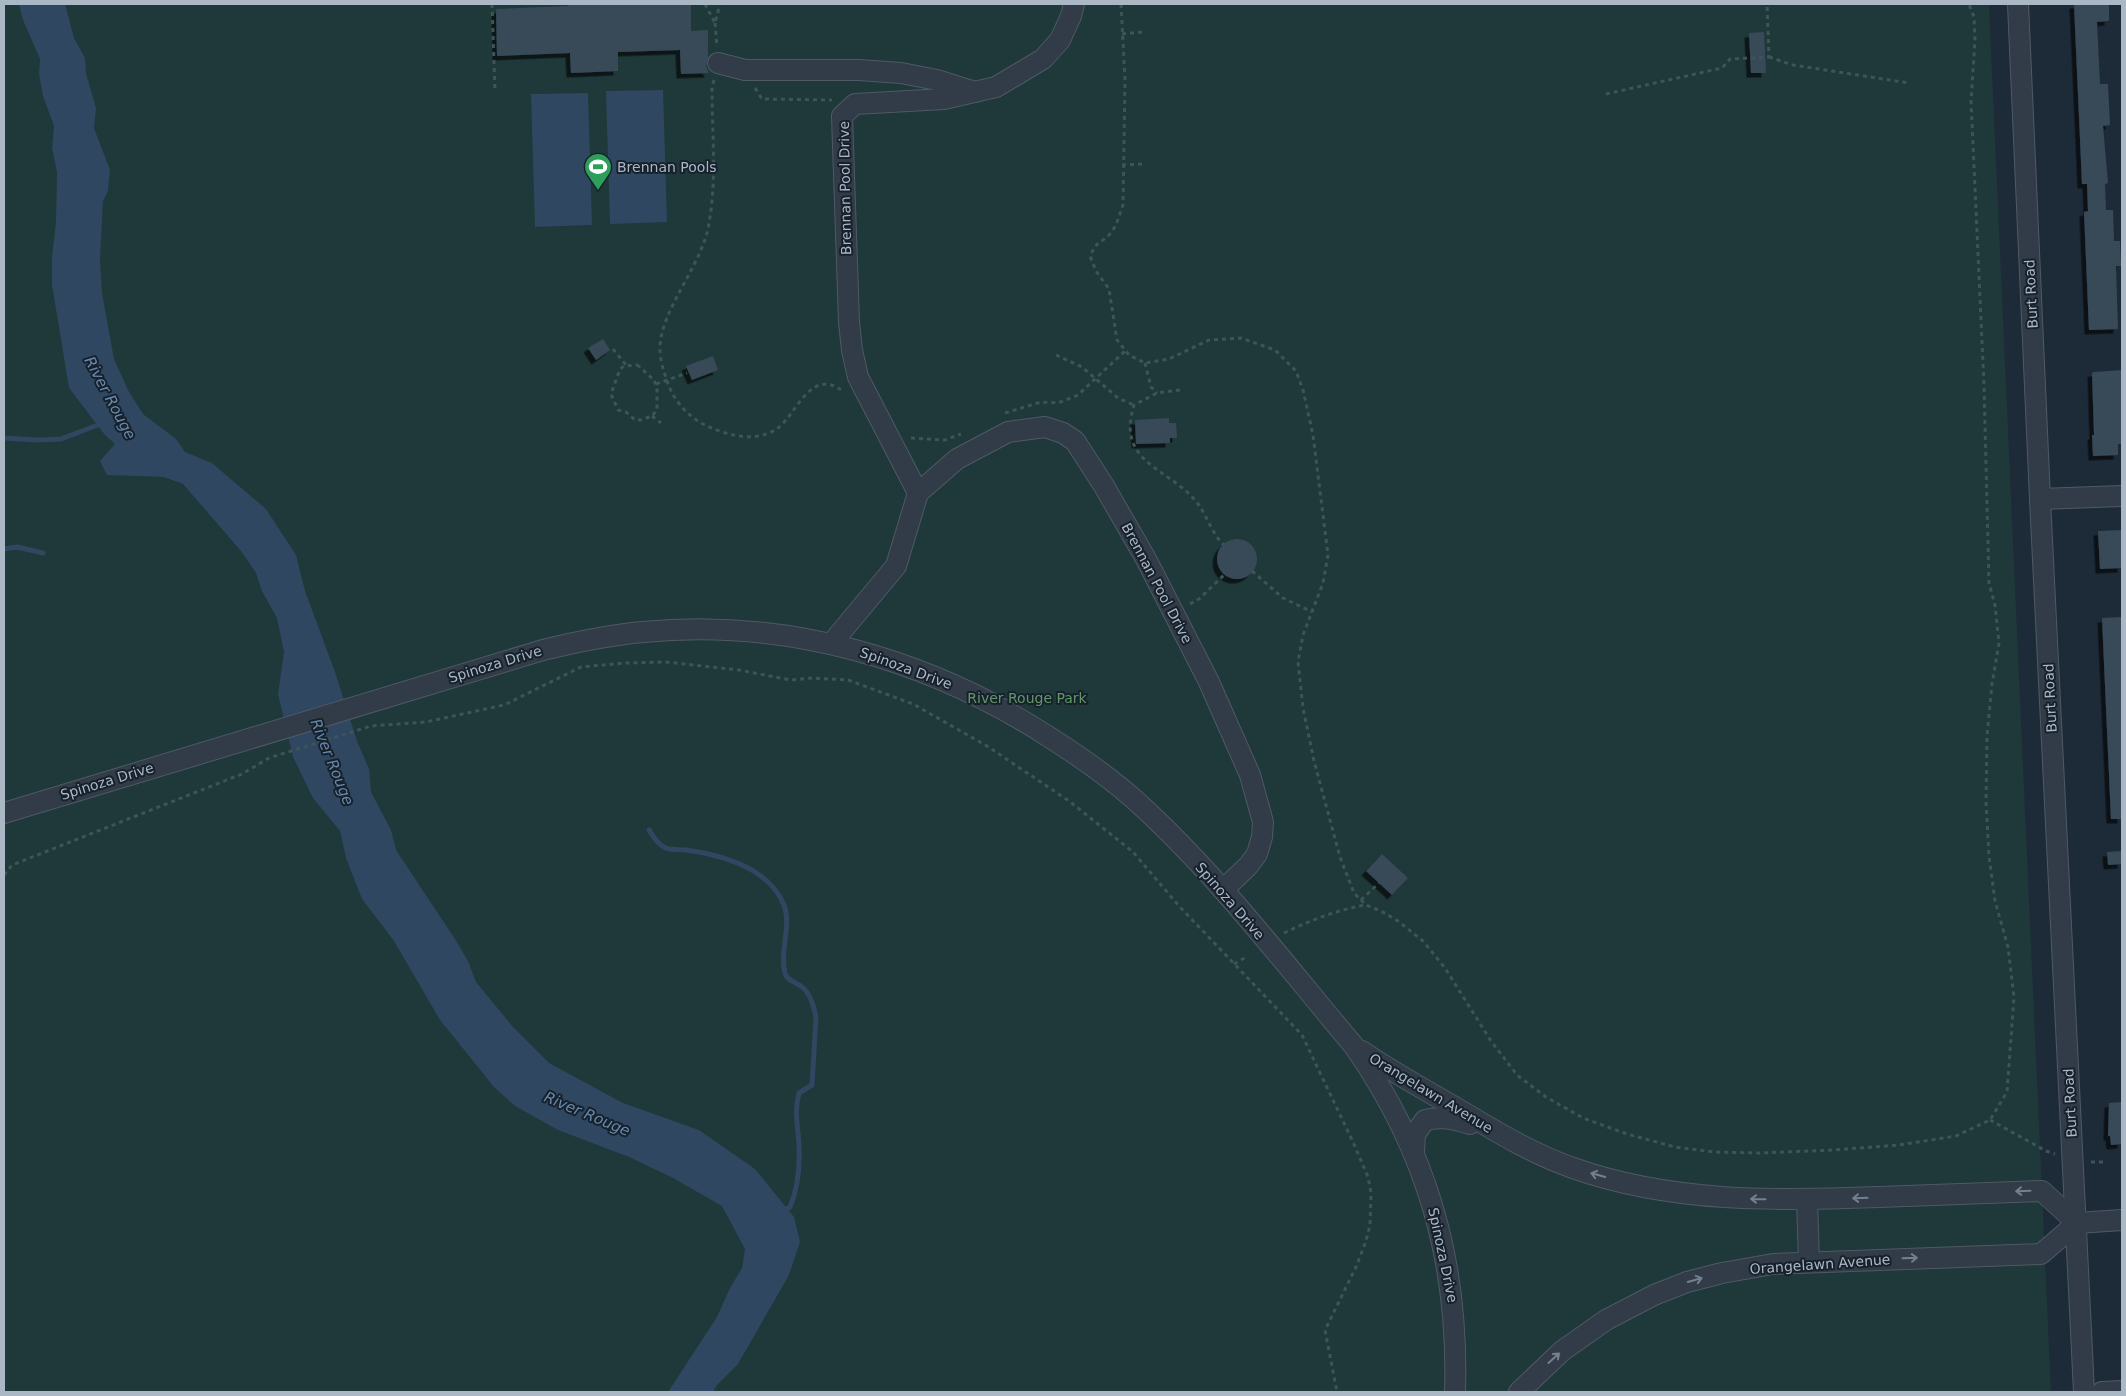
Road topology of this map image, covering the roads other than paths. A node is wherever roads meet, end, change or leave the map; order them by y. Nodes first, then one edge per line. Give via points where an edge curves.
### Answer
1 (1074, 4) edge
2 (2018, 4) edge
3 (718, 63) road end
4 (975, 92) junction
5 (918, 493) junction
6 (2122, 496) edge
7 (2040, 499) junction
8 (831, 644) junction
9 (4, 813) edge
10 (1223, 890) junction
11 (1354, 1046) junction
12 (1509, 1140) junction
13 (1414, 1153) junction
14 (1807, 1200) junction
15 (2122, 1220) edge
16 (2077, 1222) junction
17 (1809, 1262) junction
18 (1456, 1360) junction
19 (1519, 1390) edge
20 (2122, 1391) edge
21 (1455, 1392) edge
22 (1468, 1392) edge
23 (2084, 1392) edge
24 (2102, 1392) edge

1 - 4 street, Brennan Pool Drive via 1060,40 1043,59 996,87
2 - 7 street, Burt Road
3 - 4 street via 745,70 901,73
4 - 5 street, Brennan Pool Drive via 944,99 856,104 842,116 852,350 858,377
5 - 8 street via 896,566
5 - 10 street, Brennan Pool Drive via 957,459 1008,432 1045,427 1064,433 1074,441 1146,559 1209,682 1250,775 1263,822 1262,837 1257,854
6 - 7 street
7 - 16 street, Burt Road
8 - 9 street, Spinoza Drive via 769,634 701,630 644,632 588,640 543,650
8 - 10 street, Spinoza Drive via 889,659 942,679 1024,721 1100,771 1134,800
10 - 11 street, Spinoza Drive
11 - 12 street, Orangelawn Avenue via 1401,1078
11 - 13 street, Spinoza Drive via 1380,1087
12 - 13 street, Orangelawn Avenue via 1450,1118 1436,1117 1420,1125 1415,1134
14 -> 12 street, Orangelawn Avenue via 1708,1196 1640,1186 1572,1168
13 - 18 street, Spinoza Drive via 1438,1221 1448,1269 1454,1306
16 -> 14 street, Orangelawn Avenue via 2042,1190
14 - 17 street
15 - 16 street
17 -> 16 street, Orangelawn Avenue via 2041,1254
16 - 23 street, Burt Road
19 -> 17 street, Orangelawn Avenue via 1583,1335 1654,1295 1722,1272
18 - 21 street, Spinoza Drive
18 - 22 street via 1461,1384
20 - 24 street

